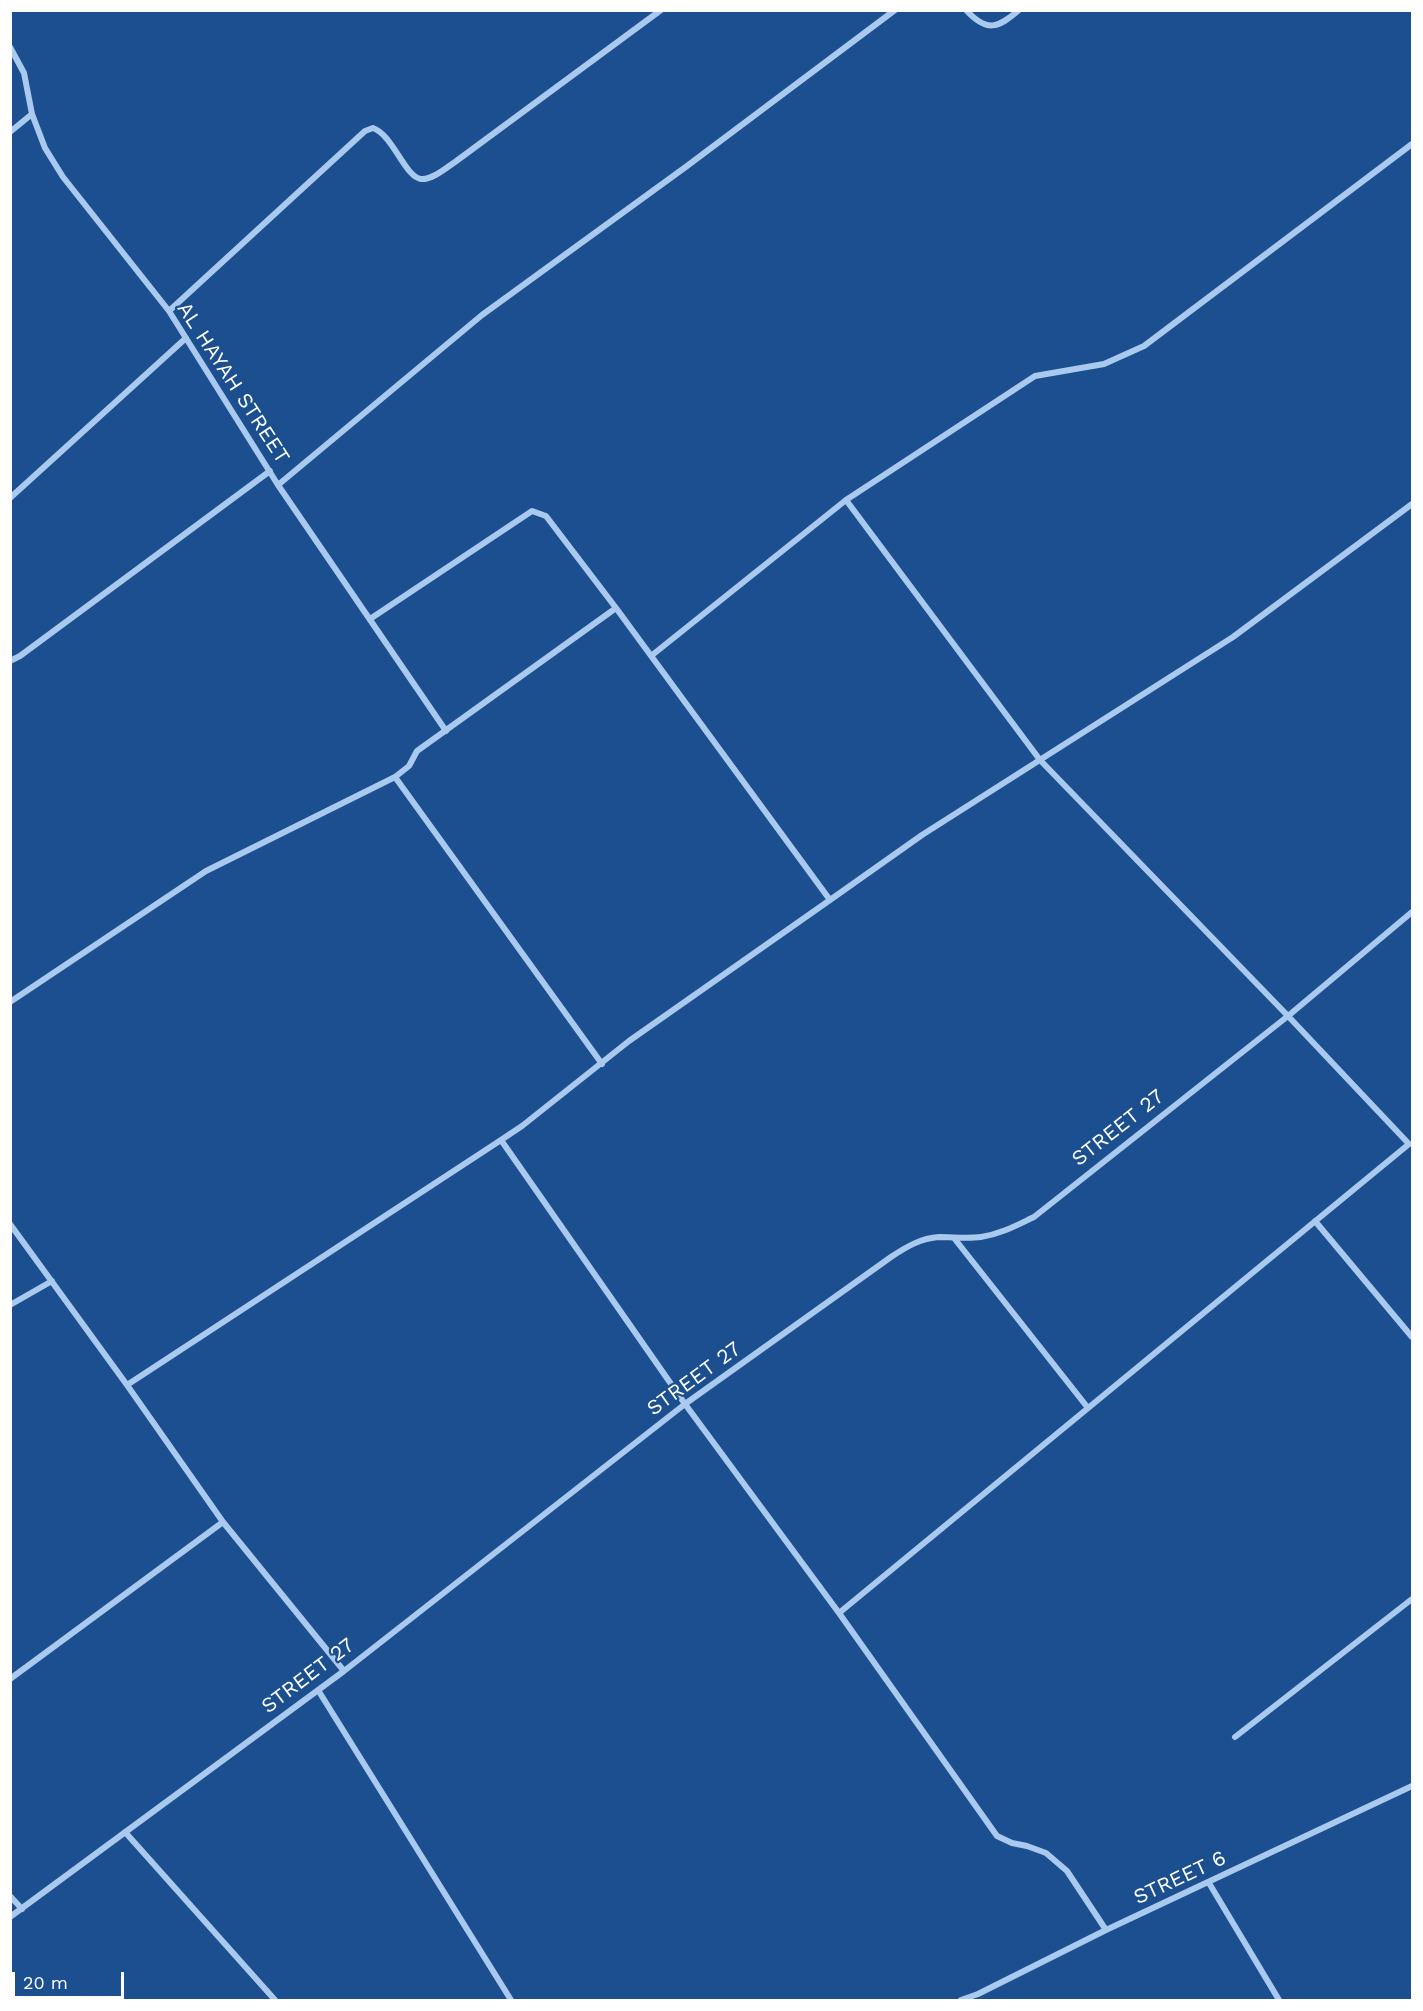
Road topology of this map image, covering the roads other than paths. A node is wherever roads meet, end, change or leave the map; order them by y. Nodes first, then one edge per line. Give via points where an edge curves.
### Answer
1 (661, 10) edge
2 (896, 10) edge
3 (966, 10) edge
4 (1019, 10) edge
5 (10, 47) edge
6 (32, 114) junction
7 (10, 132) edge
8 (1413, 144) edge
9 (169, 311) junction
10 (186, 338) junction
11 (270, 471) junction
12 (278, 484) junction
13 (10, 498) edge
14 (846, 500) junction
15 (1413, 504) edge
16 (616, 608) junction
17 (370, 619) junction
18 (651, 656) junction
19 (10, 661) edge
20 (447, 731) junction
21 (1040, 760) junction
22 (395, 777) junction
23 (830, 900) junction
24 (1413, 912) edge
25 (10, 1002) edge
26 (1288, 1016) junction
27 (602, 1064) junction
28 (501, 1140) junction
29 (1411, 1142) edge
30 (1315, 1221) junction
31 (10, 1224) edge
32 (954, 1238) junction
33 (52, 1281) junction
34 (10, 1305) edge
35 (1413, 1336) edge
36 (127, 1385) junction
37 (685, 1404) junction
38 (1088, 1408) junction
39 (222, 1522) junction
40 (1413, 1599) edge
41 (838, 1613) junction
42 (344, 1671) junction
43 (10, 1679) edge
44 (318, 1690) junction
45 (1235, 1737) dead end
46 (1413, 1786) edge
47 (125, 1832) junction
48 (1209, 1882) junction
49 (10, 1896) edge
50 (22, 1909) junction
51 (10, 1917) edge
52 (1106, 1930) junction
53 (275, 2001) edge
54 (511, 2001) edge
55 (961, 2001) edge
56 (1279, 2001) edge

1 - 9 street via 455,162 423,179 409,170 380,131 365,131
2 - 12 street via 482,315
3 - 4 street via 988,25 999,25
5 - 6 street, AL HAYAH STREET via 24,73
6 - 7 street
6 - 9 street, AL HAYAH STREET via 45,148 63,177
8 - 14 street via 1144,346 1104,364 1035,376
9 - 10 street, AL HAYAH STREET
10 - 11 street, AL HAYAH STREET
10 - 13 street
11 - 12 street, AL HAYAH STREET
11 - 19 street
12 - 17 street, AL HAYAH STREET
14 - 18 street
14 - 21 street
15 - 21 street via 1233,637
16 - 17 street via 546,516 532,512
16 - 18 street
16 - 20 street
17 - 20 street, AL HAYAH STREET
18 - 23 street
20 - 22 street via 417,752 409,766
21 - 23 street via 922,835
21 - 26 street
22 - 25 street via 206,871
22 - 27 street
23 - 27 street
24 - 26 street, STREET 27
26 - 29 street
26 - 32 street, STREET 27 via 1034,1216 1010,1229 982,1237
27 - 28 street
28 - 36 street
28 - 37 street
29 - 30 street
30 - 35 street
30 - 38 street
31 - 33 street
32 - 37 street, STREET 27 via 929,1239 905,1248
32 - 38 street
33 - 34 street
33 - 36 street
36 - 39 street
37 - 41 street
37 - 42 street, STREET 27
38 - 41 street
39 - 42 street
39 - 43 street
40 - 45 street
41 - 52 street via 997,1836 1046,1853 1067,1871
42 - 44 street, STREET 27
44 - 47 street, STREET 27
44 - 54 street
46 - 48 street, STREET 6
47 - 50 street, STREET 27
47 - 53 street
48 - 52 street, STREET 6
48 - 56 street
49 - 50 street
50 - 51 street, STREET 27
52 - 55 street, STREET 6

